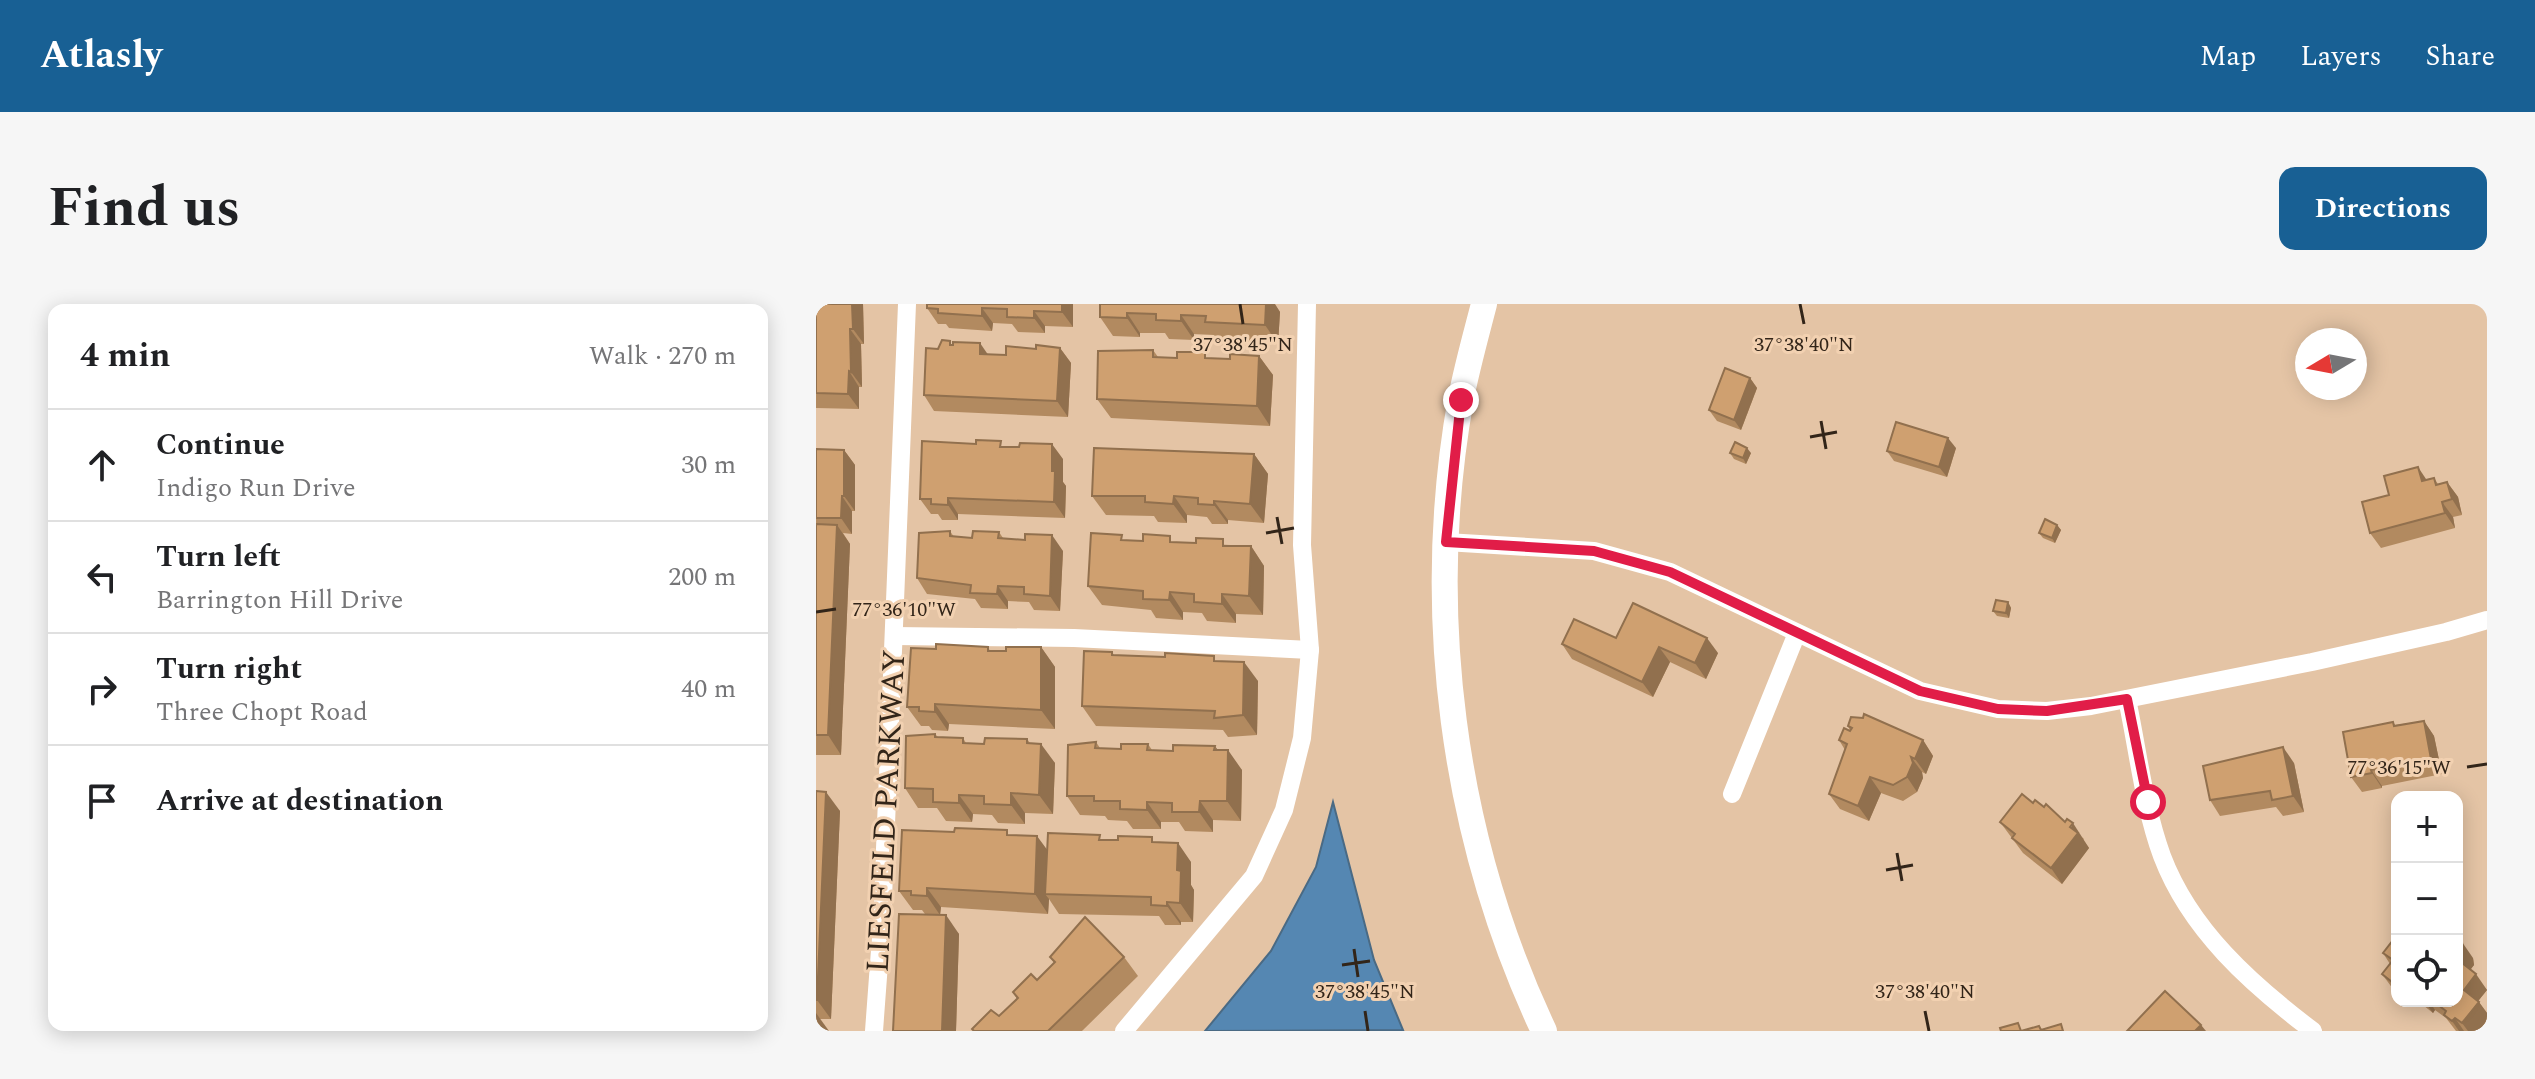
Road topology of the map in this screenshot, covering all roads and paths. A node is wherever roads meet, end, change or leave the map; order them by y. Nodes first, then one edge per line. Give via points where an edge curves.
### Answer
1 (907, 304) edge
2 (1307, 304) edge
3 (1484, 304) edge
4 (1446, 542) junction
5 (2487, 620) edge
6 (1797, 633) junction
7 (894, 636) junction
8 (1310, 650) junction
9 (2127, 699) junction
10 (1732, 794) dead end
11 (874, 1031) edge
12 (1124, 1031) edge
13 (1544, 1031) edge
14 (2313, 1031) edge

1 - 7 street, LIESFELD PARKWAY
2 - 8 street via 1302,545
3 - 4 main road via 1461,400
4 - 6 street via 1594,551 1670,572
4 - 13 main road via 1446,631 1463,777 1492,896
5 - 9 street
6 - 9 street via 1920,691 1998,709 2047,711
6 - 10 street
7 - 8 street via 1074,638
7 - 11 street, LIESFELD PARKWAY
8 - 12 street via 1302,738 1288,796 1254,876
9 - 14 street via 2162,855 2187,905 2230,961

